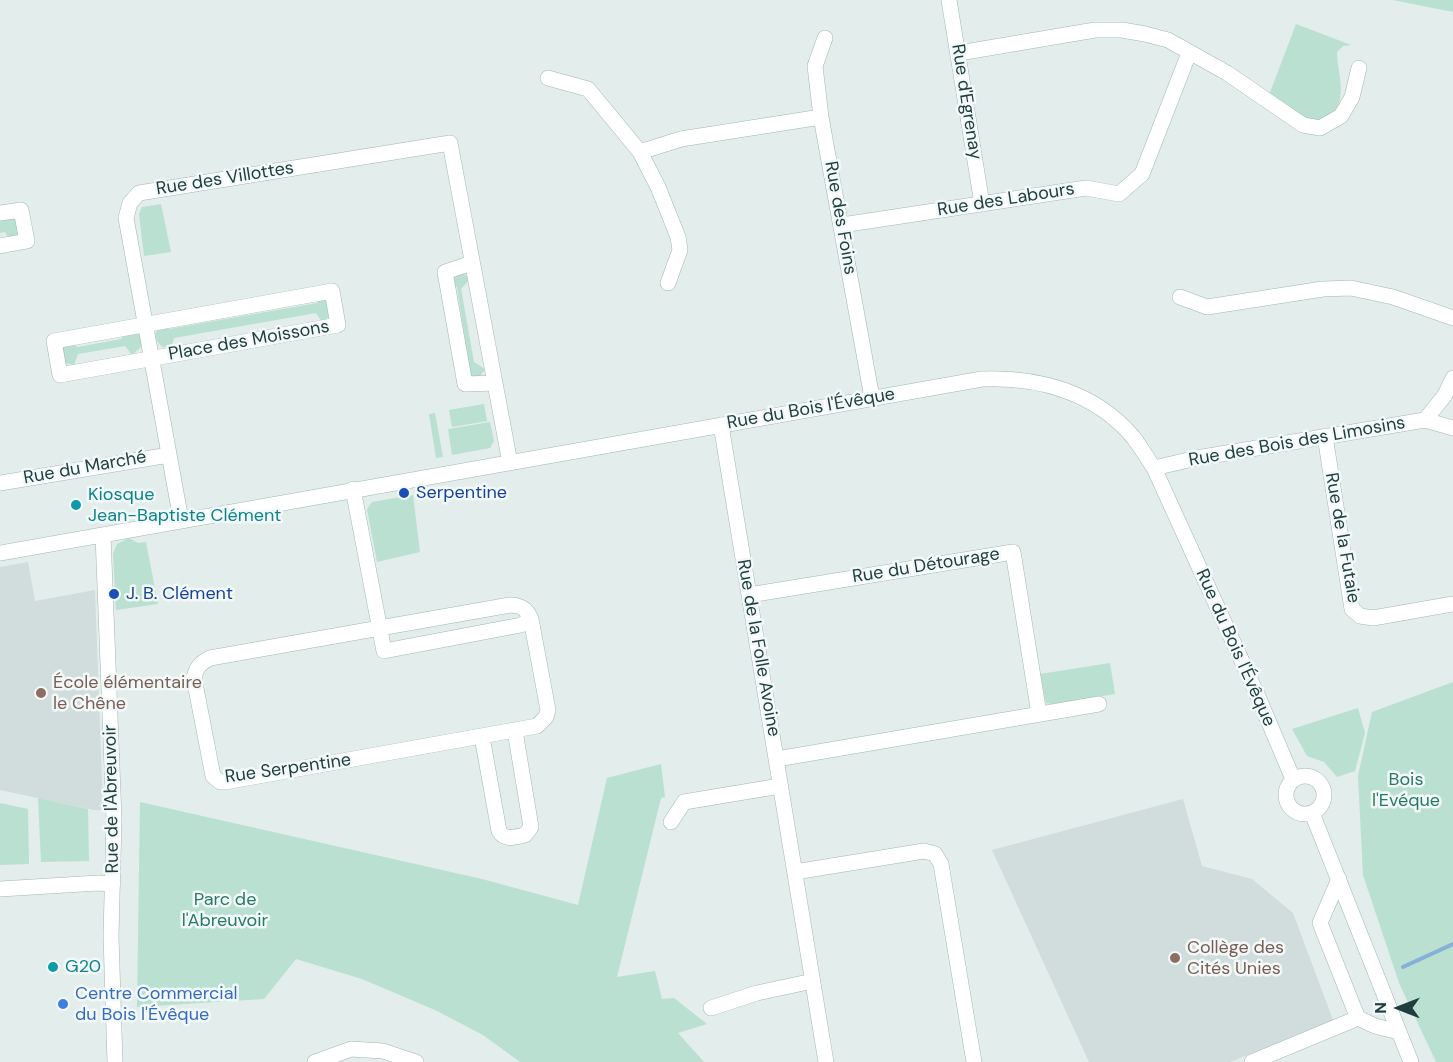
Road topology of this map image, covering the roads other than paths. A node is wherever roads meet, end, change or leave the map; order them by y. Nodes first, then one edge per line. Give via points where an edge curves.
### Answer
1 (949, 0) edge
2 (825, 38) dead end
3 (958, 52) junction
4 (1189, 53) junction
5 (1359, 68) dead end
6 (548, 78) dead end
7 (821, 117) junction
8 (640, 152) junction
9 (982, 204) junction
10 (0, 213) edge
11 (842, 225) junction
12 (0, 246) edge
13 (472, 263) junction
14 (668, 283) dead end
15 (1180, 297) dead end
16 (1453, 318) edge
17 (146, 324) junction
18 (152, 357) junction
19 (1453, 378) edge
20 (495, 383) junction
21 (872, 398) junction
22 (1425, 420) junction
23 (721, 425) junction
24 (1453, 428) edge
25 (1325, 436) junction
26 (170, 454) junction
27 (510, 464) junction
28 (1154, 468) junction
29 (0, 483) edge
30 (353, 489) junction
31 (181, 520) junction
32 (103, 535) junction
33 (0, 553) edge
34 (749, 595) junction
35 (1453, 604) edge
36 (531, 619) junction
37 (379, 628) junction
38 (1099, 704) dead end
39 (1039, 714) junction
40 (515, 731) junction
41 (482, 737) junction
42 (777, 759) junction
43 (1293, 779) junction
44 (780, 786) junction
45 (1312, 813) junction
46 (671, 822) dead end
47 (795, 872) junction
48 (1339, 879) junction
49 (113, 884) junction
50 (0, 889) edge
51 (813, 981) junction
52 (711, 1008) dead end
53 (1358, 1018) junction
54 (1399, 1032) junction
55 (115, 1062) edge
56 (315, 1062) edge
57 (416, 1062) edge
58 (826, 1062) edge
59 (974, 1062) edge
60 (1252, 1062) edge
61 (1411, 1062) edge

1 - 3 street, Rue d'Egrenay
2 - 7 street, Rue des Foins via 815,66
3 - 4 street via 1095,30 1122,30 1168,40
3 - 9 street, Rue d'Egrenay
4 - 5 street via 1303,125 1320,128 1341,116 1352,96
4 - 9 street, Rue des Labours via 1142,174 1119,194 1086,188
6 - 8 street via 588,89
7 - 8 street via 681,139
7 - 11 street, Rue des Foins
8 - 14 street via 678,237 680,250
9 - 11 street, Rue des Labours
10 - 12 street via 21,210 27,241
11 - 21 street, Rue des Foins
13 - 17 street, Rue des Villottes via 450,143 139,193 130,203 126,218
13 - 20 street, Rue des Villottes
13 - 20 street via 445,272 465,384
15 - 16 street via 1207,307 1351,288 1393,297
17 - 18 street, Rue des Villottes
17 - 18 street via 54,341 60,375
17 - 18 street, Place des Moissons via 332,291 338,325
18 - 26 street, Rue des Villottes
19 - 22 street, Rue des Bois des Limosins
20 - 27 street, Rue des Villottes
21 - 23 street, Rue du Bois l'Évêque
21 - 28 street, Rue du Bois l'Évêque via 982,379 1044,383 1078,394 1107,413 1133,437
22 - 24 street
22 - 25 street, Rue des Bois des Limosins
23 - 27 street, Rue du Bois l'Évêque
23 - 34 street, Rue de la Folle Avoine
25 - 28 street, Rue des Bois des Limosins
25 - 35 street, Rue de la Futaie via 1352,609 1360,616 1373,618
26 - 29 street, Rue du Marché
26 - 31 street, Rue des Villottes
27 - 30 street, Rue du Bois l'Évêque
28 - 43 street, Rue du Bois l'Évêque
30 - 31 street, Rue du Bois l'Évêque
30 - 37 street
31 - 32 street, Rue du Bois l'Évêque
32 - 33 street, Rue du Bois l'Évêque
32 - 49 street, Rue de l'Abreuvoir
34 - 39 street, Rue du Détourage via 1013,552
34 - 42 street, Rue de la Folle Avoine
36 - 37 street, Rue Serpentine via 520,606 510,605
36 - 37 street via 521,625 384,651
36 - 40 street, Rue Serpentine via 548,710 537,726
37 - 41 street, Rue Serpentine via 210,658 198,666 194,678 213,776 225,783
38 - 39 street
39 - 42 street
40 - 41 street, Rue Serpentine
40 - 41 street via 531,827 525,835 508,838 499,831
42 - 44 street, Rue de la Folle Avoine
43 - 45 street via 1285,796 1290,807 1300,814
43 - 45 street via 1312,776 1322,785 1322,804
44 - 46 street via 684,802
44 - 47 street, Rue de la Folle Avoine
45 - 48 street
47 - 51 street, Rue de la Folle Avoine
47 - 59 street via 924,851 935,854 941,864
48 - 53 street via 1320,923
48 - 54 street
49 - 50 street
49 - 55 street, Rue de l'Abreuvoir
51 - 52 street
51 - 58 street, Rue de la Folle Avoine
53 - 54 street
53 - 60 street
54 - 61 street
56 - 57 street via 351,1049 383,1052

